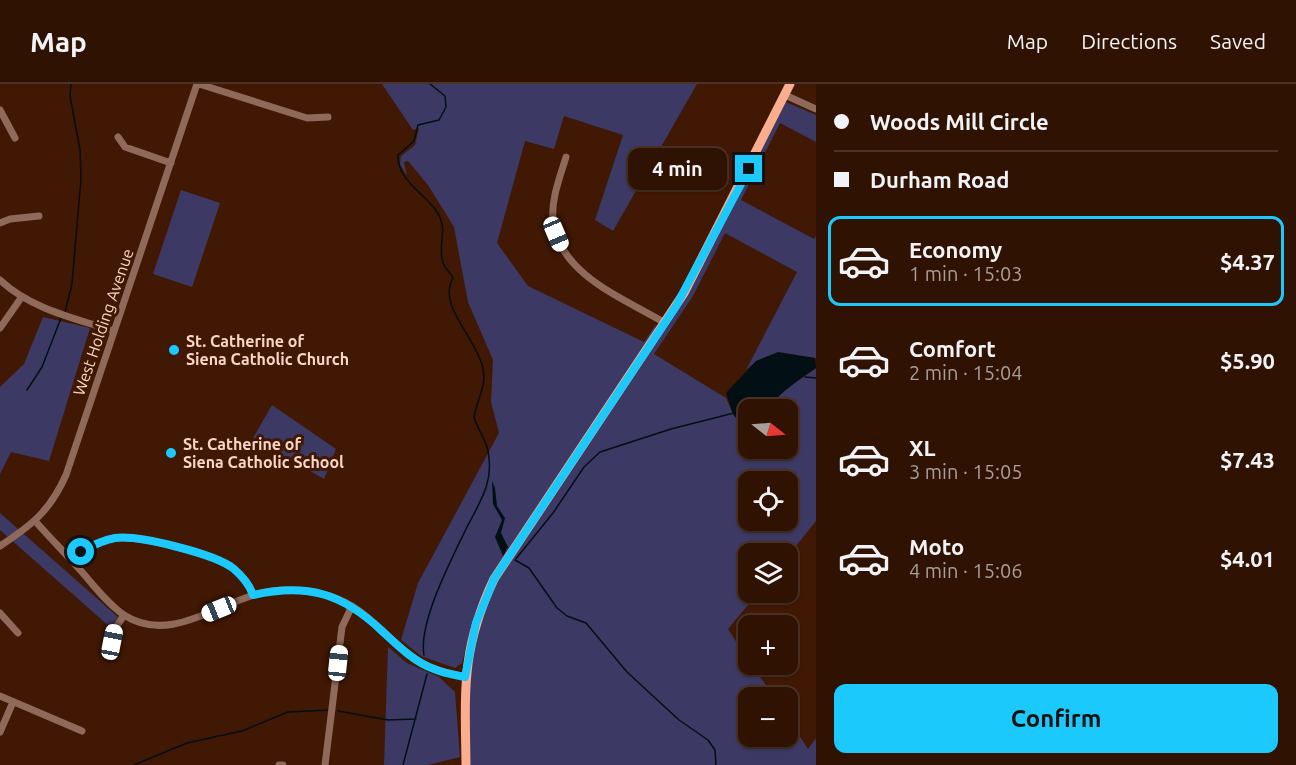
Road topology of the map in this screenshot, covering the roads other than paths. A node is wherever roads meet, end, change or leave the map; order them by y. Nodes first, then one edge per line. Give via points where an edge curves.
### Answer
1 (198, 84) edge
2 (790, 84) edge
3 (785, 95) junction
4 (0, 110) edge
5 (816, 110) edge
6 (328, 117) dead end
7 (15, 138) dead end
8 (118, 138) dead end
9 (566, 157) dead end
10 (171, 163) junction
11 (39, 216) dead end
12 (0, 223) edge
13 (0, 280) edge
14 (21, 298) junction
15 (665, 323) junction
16 (0, 327) edge
17 (114, 331) junction
18 (36, 522) junction
19 (0, 546) edge
20 (71, 560) junction
21 (253, 595) junction
22 (352, 606) junction
23 (0, 614) edge
24 (124, 615) junction
25 (18, 633) dead end
26 (112, 642) dead end
27 (465, 677) junction
28 (0, 696) edge
29 (13, 702) junction
30 (82, 731) dead end
31 (0, 732) edge
32 (325, 765) edge
33 (466, 765) edge

1 - 6 street via 307,118
1 - 10 street, West Holding Avenue
2 - 3 main road
3 - 5 street
3 - 15 main road via 697,272
4 - 7 street
8 - 10 street via 125,147
9 - 15 street via 553,205 553,220 563,250 580,270
10 - 17 street, West Holding Avenue
11 - 12 street
13 - 14 street
14 - 16 street
14 - 17 street
15 - 27 main road via 494,579 476,623
17 - 18 street, West Holding Avenue via 66,475 56,497
18 - 19 street, West Holding Avenue
18 - 20 street
20 - 21 street via 101,541 144,539 218,560 233,568
20 - 24 street
21 - 22 street via 298,590 333,597
21 - 24 street via 185,622 139,622
22 - 27 street via 415,659 433,669
22 - 32 street via 342,627
23 - 25 street
24 - 26 street
27 - 33 main road
28 - 29 street
29 - 30 street
29 - 31 street

